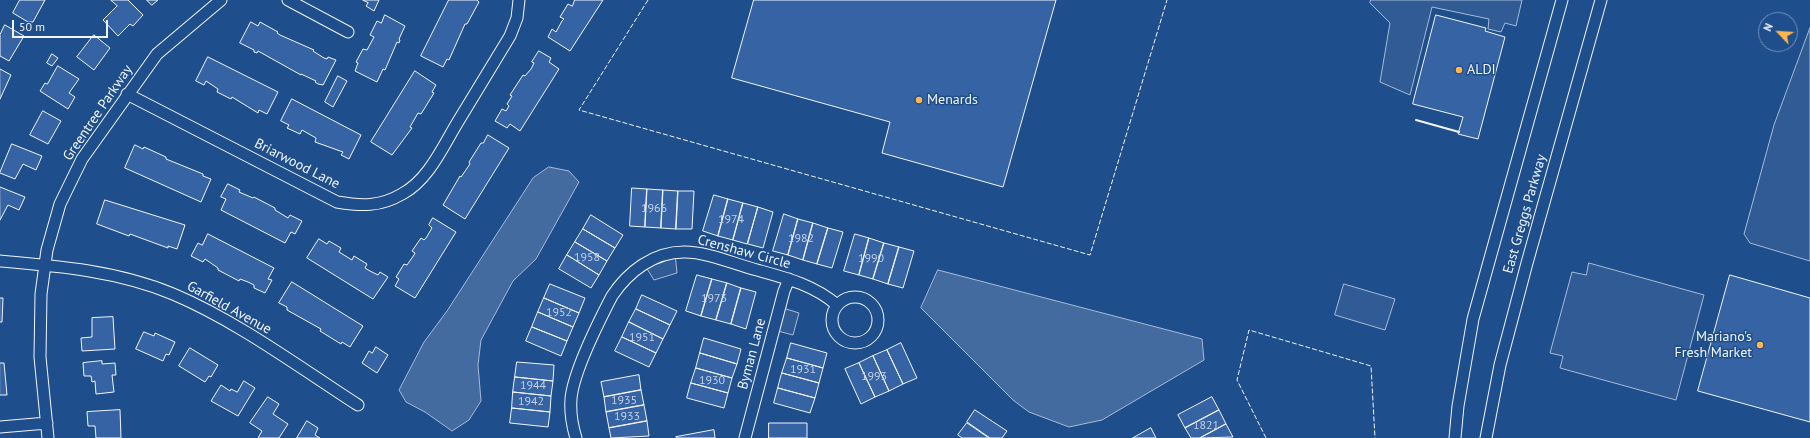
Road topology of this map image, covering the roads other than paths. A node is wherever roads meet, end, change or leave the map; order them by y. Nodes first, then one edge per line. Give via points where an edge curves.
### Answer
1 (221, 0) edge
2 (288, 0) edge
3 (519, 0) edge
4 (1562, 0) edge
5 (1601, 0) edge
6 (348, 32) dead end
7 (128, 94) junction
8 (0, 261) edge
9 (45, 265) junction
10 (789, 278) junction
11 (837, 305) junction
12 (358, 405) dead end
13 (47, 423) junction
14 (0, 427) edge
15 (48, 438) edge
16 (576, 438) edge
17 (746, 438) edge
18 (1455, 438) edge
19 (1486, 438) edge

1 - 7 street, Greentree Parkway via 157,54
2 - 6 street
3 - 7 street, Briarwood Lane via 517,18 510,36 433,162 416,184 402,194 385,201 362,206 337,202
4 - 18 street, East Greggs Parkway via 1473,319
5 - 19 street, East Greggs Parkway via 1500,365
7 - 9 street, Greentree Parkway via 82,160 60,204
8 - 9 street, Garfield Avenue
9 - 12 street, Garfield Avenue via 82,269 172,294 223,319
9 - 13 street, Greentree Parkway via 41,294 40,357
10 - 11 street, Crenshaw Circle via 808,285
10 - 16 street, Crenshaw Circle via 683,252 651,260 633,270 612,296 575,380 571,398
10 - 17 street, Byman Lane
11 - 11 street via 831,321 836,335 849,343 865,341 871,337 878,323 875,308 870,302 856,297 848,298
13 - 14 street
13 - 15 street, Greentree Parkway

